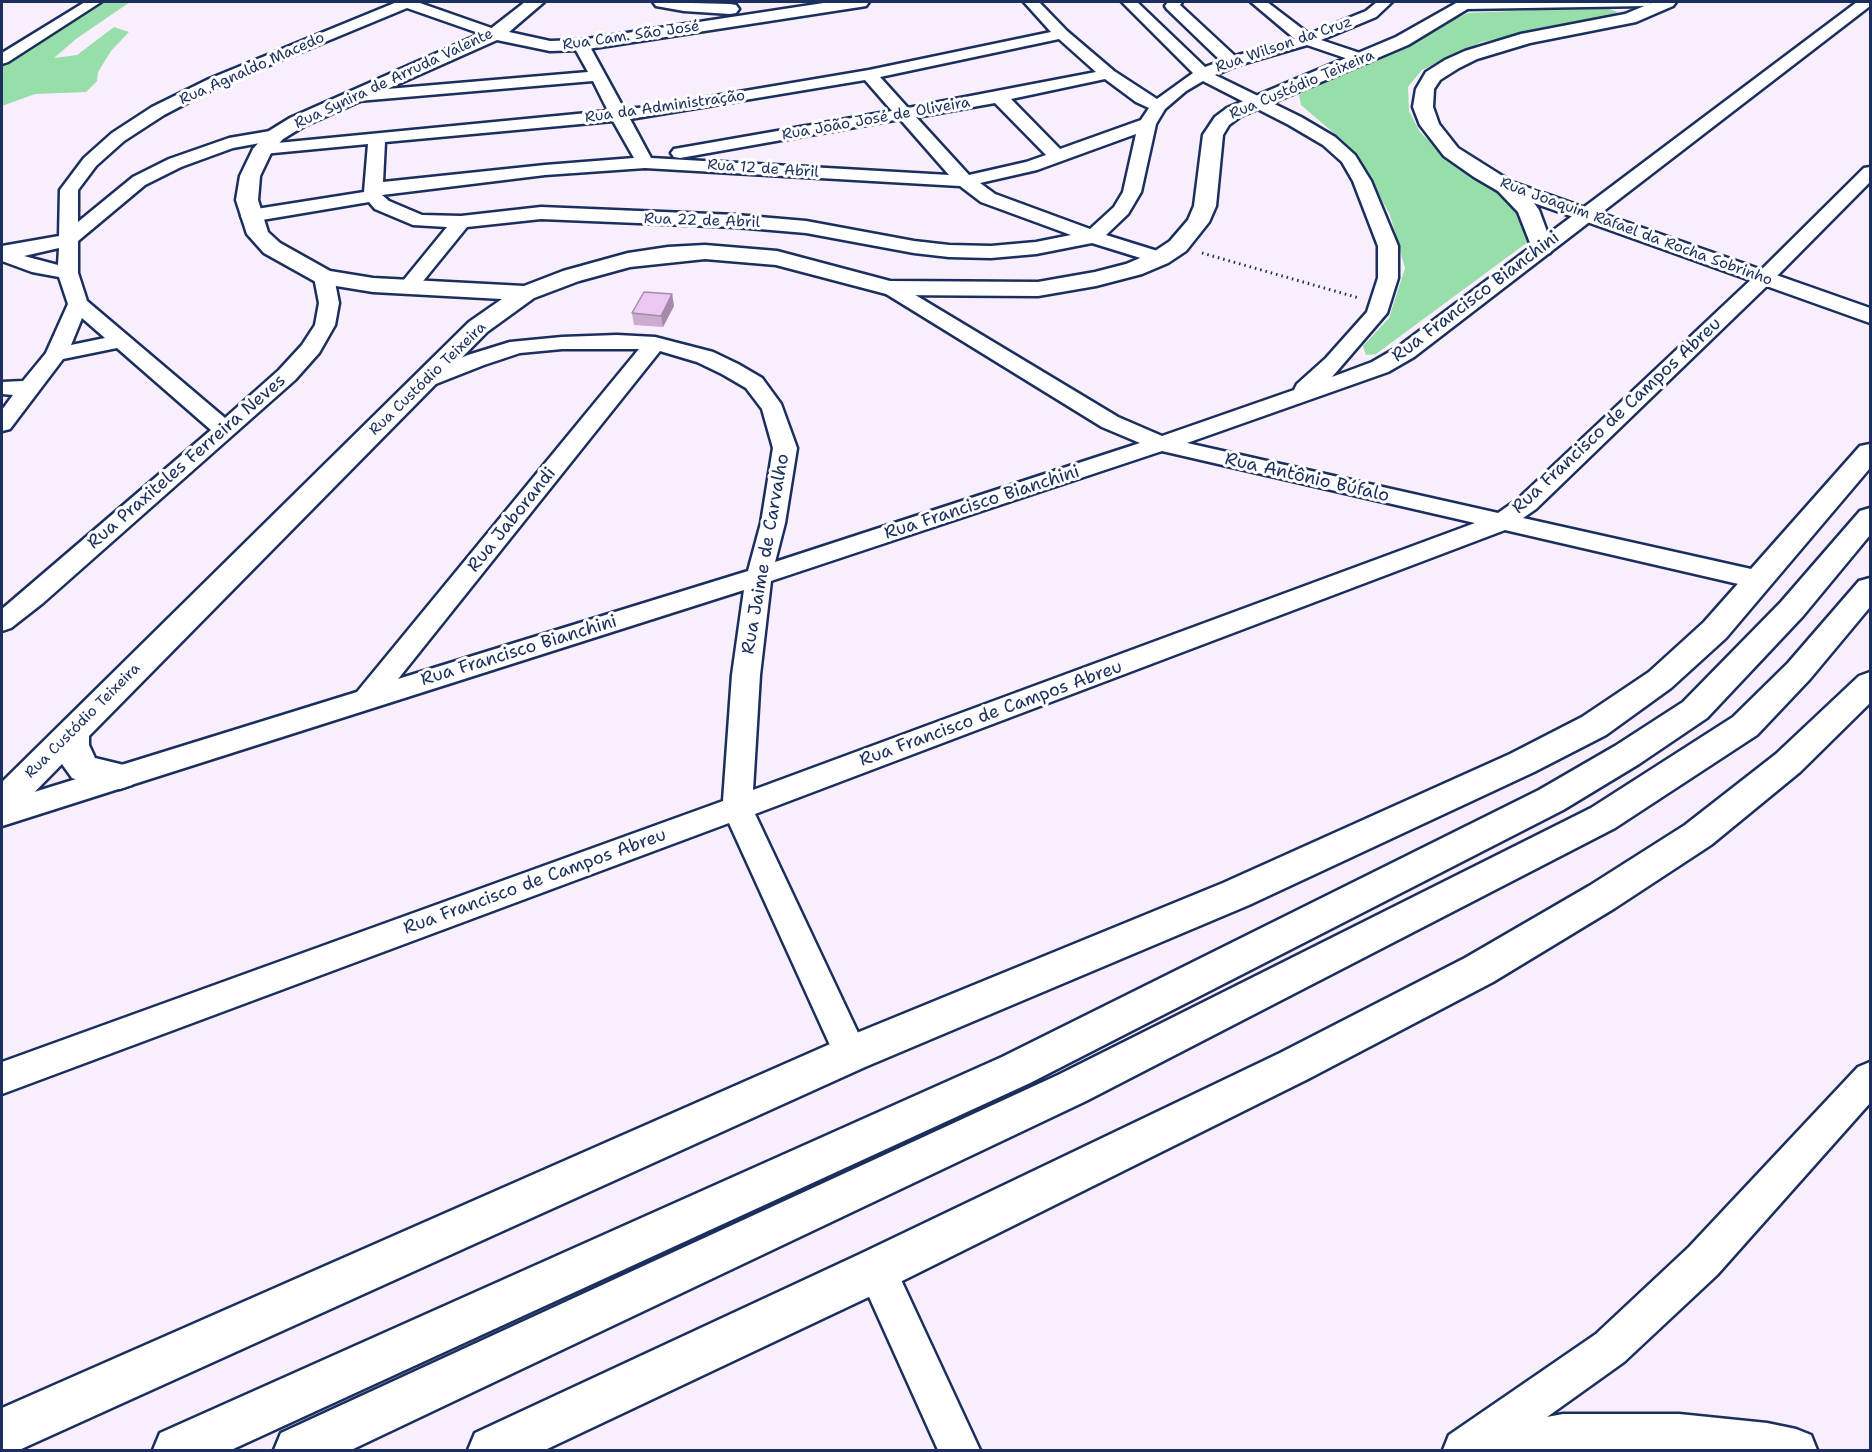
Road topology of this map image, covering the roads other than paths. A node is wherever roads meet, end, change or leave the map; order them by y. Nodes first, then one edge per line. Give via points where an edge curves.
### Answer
1 (94, 2) edge
2 (408, 2) edge
3 (535, 2) edge
4 (662, 2) edge
5 (860, 2) edge
6 (1031, 2) edge
7 (1129, 2) edge
8 (1175, 2) edge
9 (1258, 2) edge
10 (1384, 2) edge
11 (1608, 2) edge
12 (1646, 2) edge
13 (1667, 2) edge
14 (1866, 2) edge
15 (1468, 3) edge
16 (1355, 4) dead end
17 (746, 14) junction
18 (1371, 14) junction
19 (1630, 18) junction
20 (495, 33) junction
21 (1062, 34) junction
22 (1307, 40) junction
23 (581, 45) junction
24 (2, 59) edge
25 (1363, 59) junction
26 (1232, 62) junction
27 (1108, 74) junction
28 (1203, 74) junction
29 (868, 75) junction
30 (598, 76) junction
31 (358, 96) junction
32 (999, 97) junction
33 (1257, 102) junction
34 (1159, 106) junction
35 (904, 114) junction
36 (620, 116) junction
37 (1147, 124) junction
38 (377, 137) junction
39 (269, 142) junction
40 (1058, 157) junction
41 (643, 161) junction
42 (1870, 172) edge
43 (139, 181) junction
44 (965, 182) junction
45 (1505, 186) junction
46 (373, 193) junction
47 (84, 194) junction
48 (1586, 215) junction
49 (250, 216) junction
50 (461, 222) junction
51 (1093, 237) junction
52 (68, 240) junction
53 (1542, 249) junction
54 (2, 253) edge
55 (1160, 258) junction
56 (68, 273) junction
57 (324, 277) junction
58 (1764, 278) junction
59 (408, 287) junction
60 (890, 288) junction
61 (972, 290) junction
62 (526, 293) junction
63 (78, 304) junction
64 (930, 313) junction
65 (1870, 316) edge
66 (478, 327) junction
67 (123, 341) junction
68 (655, 343) junction
69 (518, 347) junction
70 (56, 354) junction
71 (423, 382) junction
72 (2, 388) edge
73 (32, 388) junction
74 (1292, 400) junction
75 (2, 424) edge
76 (224, 429) junction
77 (1161, 444) junction
78 (1870, 452) edge
79 (1870, 517) edge
80 (1502, 522) junction
81 (759, 576) junction
82 (1760, 580) junction
83 (1870, 588) edge
84 (2, 622) edge
85 (1870, 684) edge
86 (368, 697) junction
87 (73, 732) junction
88 (120, 776) junction
89 (2, 803) edge
90 (737, 808) junction
91 (2, 814) edge
92 (851, 1054) junction
93 (2, 1078) edge
94 (1870, 1078) edge
95 (876, 1270) junction
96 (2, 1433) edge
97 (177, 1450) edge
98 (298, 1450) edge
99 (492, 1450) edge
100 (959, 1450) edge
101 (1464, 1450) edge
102 (1473, 1450) edge
103 (1796, 1450) edge

1 - 24 street
2 - 20 street, Rua Cam. São José
2 - 47 street, Rua Agnaldo Macedo via 215,82 158,111 118,137 90,162 69,190
3 - 20 main road, Rua Synira de Arruda Valente
4 - 17 main road
5 - 17 main road, Rua Cam. São José
6 - 21 street
7 - 28 street
8 - 26 street via 1172,6
9 - 22 street
10 - 18 street, Rua Wilson da Cruz
11 - 12 street
11 - 15 street
11 - 19 main road
13 - 19 main road, Rua Joaquim Rafael da Rocha Sobrinho
14 - 48 street, Rua Francisco Bianchini
15 - 25 main road, Rua Custódio Teixeira
16 - 18 street
17 - 23 main road, Rua Cam. São José
18 - 22 street, Rua Wilson da Cruz
19 - 45 main road, Rua Joaquim Rafael da Rocha Sobrinho via 1491,48 1433,76 1425,89 1423,106 1430,125 1451,152
20 - 23 main road, Rua Cam. São José via 550,46
20 - 31 main road, Rua Synira de Arruda Valente
21 - 27 street
21 - 29 street, Rua da Administração
22 - 25 street
22 - 26 street, Rua Wilson da Cruz
23 - 30 street
25 - 33 main road, Rua Custódio Teixeira
26 - 28 street, Rua Wilson da Cruz
27 - 32 street, Rua João José de Oliveira
27 - 34 street
28 - 33 street
28 - 34 street, Rua Wilson da Cruz
29 - 35 street
29 - 36 street, Rua da Administração
30 - 31 street
30 - 36 street
31 - 39 main road, Rua Synira de Arruda Valente via 297,122
32 - 35 street, Rua João José de Oliveira
32 - 40 street
33 - 55 main road, Rua Custódio Teixeira via 1222,121 1214,135 1205,206 1198,222 1178,246
33 - 74 street via 1329,141 1349,159 1377,213 1388,246 1388,278 1377,313 1334,363
34 - 37 street, Rua Wilson da Cruz
35 - 41 street, Rua João José de Oliveira
35 - 44 street
36 - 38 street, Rua da Administração
36 - 41 street
37 - 40 street, Rua 12 de Abril
37 - 51 street, Rua Wilson da Cruz via 1132,192 1121,210
38 - 39 street, Rua da Administração
38 - 46 street
39 - 43 street, Rua da Administração via 229,143 201,151
39 - 49 main road via 250,176
40 - 44 street, Rua 12 de Abril
41 - 44 street, Rua 12 de Abril
41 - 46 street, Rua 12 de Abril
42 - 58 street, Rua Francisco de Campos Abreu
43 - 47 street
43 - 52 street
44 - 51 street via 988,198
45 - 48 main road, Rua Joaquim Rafael da Rocha Sobrinho
45 - 53 main road via 1528,210
46 - 49 street, Rua 12 de Abril
46 - 50 street, Rua 22 de Abril via 382,205 420,221
47 - 52 street, Rua Agnaldo Macedo
48 - 53 street, Rua Francisco Bianchini
48 - 58 main road, Rua Joaquim Rafael da Rocha Sobrinho
49 - 57 main road via 258,234 272,248
50 - 51 street, Rua 22 de Abril via 541,213 770,223 914,247 991,252
50 - 59 street
51 - 55 street
52 - 54 street
52 - 56 street, Rua Agnaldo Macedo
53 - 74 street, Rua Francisco Bianchini via 1406,352 1380,367
54 - 56 street via 28,265
55 - 61 main road, Rua Custódio Teixeira via 1134,269 1057,287
56 - 63 street, Rua Agnaldo Macedo
57 - 59 main road
57 - 76 street, Rua Praxiteles Ferreira Neves via 329,303 325,325 310,348 287,375
58 - 65 main road, Rua Joaquim Rafael da Rocha Sobrinho
58 - 80 street, Rua Francisco de Campos Abreu via 1527,504
59 - 62 main road
60 - 61 main road, Rua Custódio Teixeira
60 - 62 main road, Rua Custódio Teixeira via 777,258 705,252 628,260
60 - 64 street, Rua Antônio Búfalo
61 - 64 main road
62 - 66 main road, Rua Custódio Teixeira
63 - 67 street
63 - 70 street
64 - 77 street, Rua Antônio Búfalo via 1110,422
66 - 69 street
66 - 71 main road, Rua Custódio Teixeira
67 - 70 street
67 - 76 street
68 - 69 street, Rua Jaime de Carvalho via 562,342
68 - 81 street, Rua Jaime de Carvalho via 705,357 730,369 754,383 773,409 785,448 773,523
68 - 86 street, Rua Jaborandi
69 - 71 street, Rua Jaime de Carvalho
70 - 73 street
71 - 87 main road, Rua Custódio Teixeira
72 - 73 street
73 - 75 street
74 - 77 street, Rua Francisco Bianchini
76 - 84 street, Rua Praxiteles Ferreira Neves
77 - 80 street, Rua Antônio Búfalo
77 - 81 street, Rua Francisco Bianchini
78 - 82 main road
79 - 97 main road via 1792,609 1695,710 1551,800 1016,1070
80 - 82 street, Rua Antônio Búfalo
80 - 90 street, Rua Francisco de Campos Abreu
81 - 86 street, Rua Francisco Bianchini
81 - 90 street, Rua Jaime de Carvalho via 746,675
82 - 92 main road via 1715,630 1660,680 1594,726 1236,894
83 - 98 main road via 1799,671 1745,726 1603,818 1072,1088
85 - 95 main road via 1788,763 1698,835 1489,964 1294,1066
86 - 88 street, Rua Francisco Bianchini
87 - 88 main road via 76,759 84,769
87 - 89 main road, Rua Custódio Teixeira
88 - 91 street, Rua Francisco Bianchini
90 - 92 street, Rua Jaime de Carvalho
90 - 93 street, Rua Francisco de Campos Abreu
92 - 96 main road
94 - 101 street via 1703,1262 1610,1348
95 - 99 main road
95 - 100 street
102 - 103 street via 1563,1435 1679,1435

